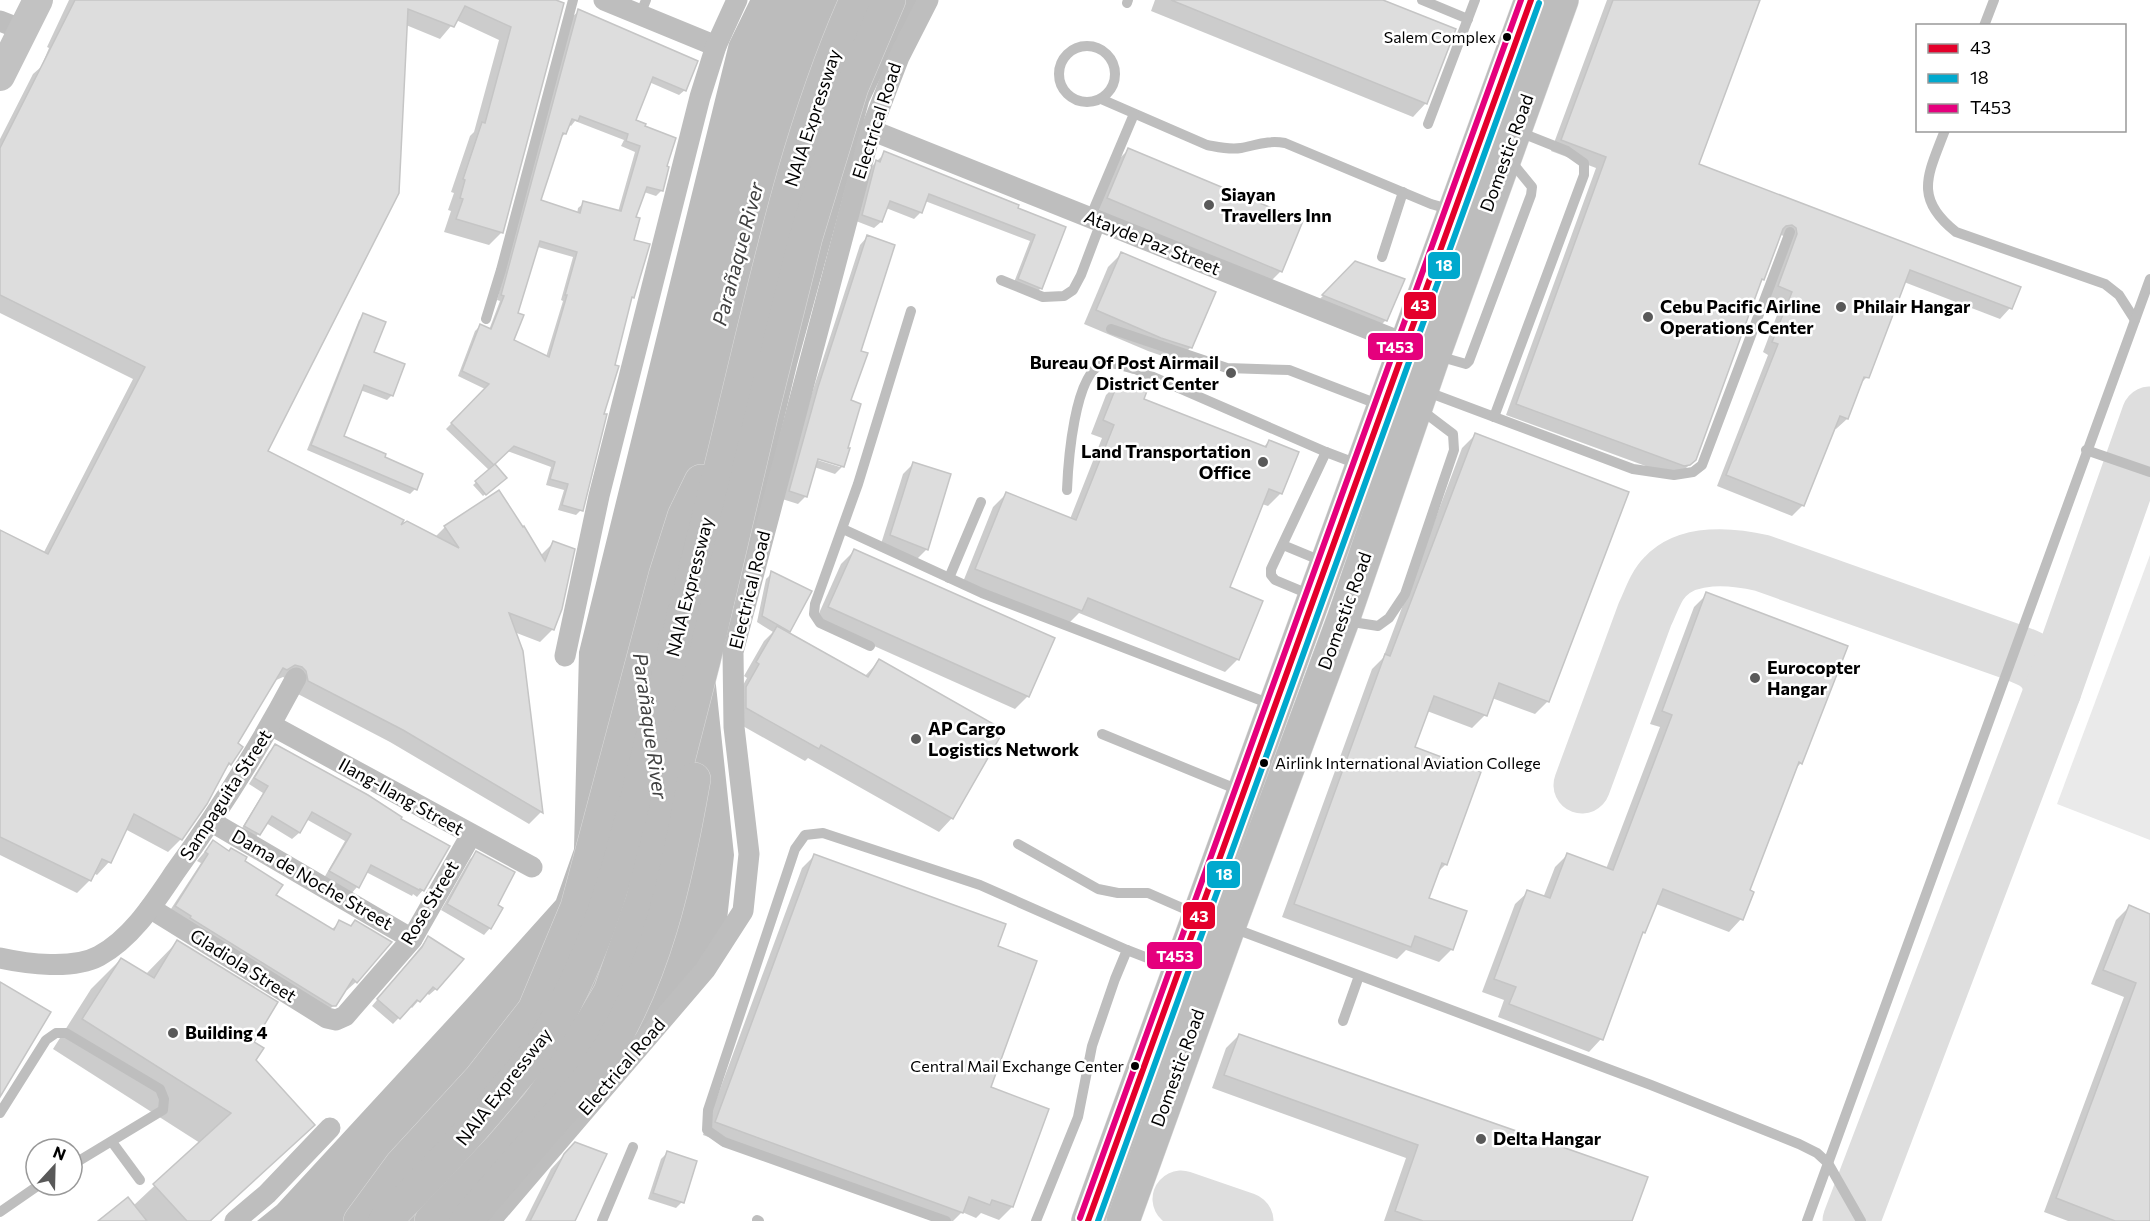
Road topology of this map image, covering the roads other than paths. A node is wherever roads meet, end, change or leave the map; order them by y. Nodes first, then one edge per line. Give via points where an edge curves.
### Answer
1 (38, 0) edge
2 (573, 0) edge
3 (604, 0) edge
4 (737, 0) edge
5 (856, 0) edge
6 (889, 0) edge
7 (928, 0) edge
8 (1422, 0) edge
9 (1475, 0) edge
10 (1531, 0) edge
11 (1563, 0) edge
12 (1994, 0) edge
13 (643, 7) edge
14 (1468, 19) junction
15 (1985, 24) edge
16 (11, 26) edge
17 (716, 46) junction
18 (0, 76) edge
19 (1101, 99) junction
20 (1134, 114) junction
21 (1428, 124) dead end
22 (871, 130) junction
23 (1944, 132) edge
24 (1491, 142) junction
25 (1403, 192) junction
26 (1454, 211) junction
27 (1096, 220) junction
28 (1790, 232) dead end
29 (1382, 257) dead end
30 (2150, 279) edge
31 (1001, 280) dead end
32 (910, 311) dead end
33 (486, 319) dead end
34 (2135, 320) junction
35 (1111, 329) dead end
36 (1420, 350) junction
37 (1404, 396) junction
38 (735, 409) junction
39 (1494, 417) junction
40 (2086, 450) junction
41 (1326, 453) junction
42 (1362, 466) junction
43 (2150, 472) edge
44 (1393, 477) junction
45 (1067, 490) dead end
46 (981, 502) dead end
47 (843, 529) junction
48 (1283, 545) junction
49 (1327, 563) junction
50 (949, 578) junction
51 (1315, 597) junction
52 (1343, 620) junction
53 (870, 646) dead end
54 (565, 656) dead end
55 (704, 660) junction
56 (296, 678) dead end
57 (1276, 706) junction
58 (1307, 717) junction
59 (271, 725) junction
60 (1102, 734) dead end
61 (1245, 792) junction
62 (212, 822) junction
63 (471, 835) junction
64 (1018, 844) dead end
65 (532, 867) dead end
66 (150, 908) junction
67 (1214, 921) junction
68 (412, 939) junction
69 (1127, 950) junction
70 (0, 958) edge
71 (1179, 970) junction
72 (1359, 976) junction
73 (336, 1020) joint
74 (1343, 1021) dead end
75 (0, 1113) edge
76 (330, 1128) dead end
77 (112, 1142) junction
78 (633, 1147) dead end
79 (84, 1158) edge
80 (1828, 1163) junction
81 (140, 1180) dead end
82 (24, 1195) edge
83 (0, 1212) edge
84 (235, 1221) edge
85 (360, 1221) edge
86 (385, 1221) edge
87 (431, 1221) edge
88 (466, 1221) edge
89 (490, 1221) edge
90 (602, 1221) edge
91 (946, 1221) edge
92 (1036, 1221) edge
93 (1088, 1221) edge
94 (1123, 1221) edge
95 (1807, 1221) edge
96 (1861, 1221) edge

1 - 16 main road
2 - 33 lane
3 - 13 street
4 - 17 street
5 - 38 main road, NAIA Expressway via 823,81 777,230
6 - 55 main road, NAIA Expressway via 852,87 806,237
7 - 22 street, Electrical Road via 899,57
8 - 14 lane
9 - 14 lane
10 - 24 main road, Domestic Road
11 - 24 main road, Domestic Road
12 - 15 lane
13 - 17 street
14 - 21 lane
16 - 18 main road
17 - 54 street via 599,496
19 - 19 lane via 1115,77 1112,60 1098,48 1081,46 1072,50 1060,65 1060,84 1073,99
19 - 20 lane
20 - 25 lane via 1207,145 1240,148 1263,142 1285,143
20 - 27 lane
22 - 27 street, Atayde Paz Street
22 - 89 street, Electrical Road via 733,652 734,727 749,854 743,911 705,970
23 - 34 lane via 1930,172 1928,198 1940,219 1956,232 2105,284 2119,295
24 - 26 main road, Domestic Road
24 - 36 main road, Domestic Road
24 - 39 lane via 1575,155 1584,163 1584,175
25 - 26 lane
25 - 29 lane
26 - 36 main road, Domestic Road
27 - 31 lane via 1081,275 1064,296 1043,297
27 - 36 street, Atayde Paz Street
28 - 39 lane via 1702,465 1693,472 1674,475 1634,469
30 - 34 lane
32 - 47 lane
34 - 40 lane
35 - 37 lane via 1227,368 1289,370
36 - 37 main road, Domestic Road
37 - 39 lane
37 - 42 main road, Domestic Road
37 - 44 main road, Domestic Road
37 - 52 lane via 1452,434 1454,450 1405,594 1389,618 1378,626
38 - 85 main road via 684,516 577,907 534,1010 480,1079 400,1165
38 - 86 main road, NAIA Expressway via 596,938 543,1044 495,1104
40 - 43 lane
40 - 80 lane
41 - 42 lane
41 - 45 lane via 1135,369 1104,364 1089,378 1077,408 1068,456
41 - 48 lane
42 - 44 lane
42 - 49 main road, Domestic Road
44 - 52 main road, Domestic Road
46 - 50 lane
47 - 50 lane
47 - 53 lane via 814,614 820,623
48 - 49 lane
48 - 51 lane via 1271,575
49 - 51 main road, Domestic Road
50 - 57 lane
51 - 57 main road, Domestic Road
52 - 58 main road, Domestic Road
55 - 87 main road, NAIA Expressway via 642,901 610,992 570,1060 537,1105
55 - 88 main road via 697,759 681,848 666,909 639,985 613,1042 591,1074
56 - 59 street, Sampaguita Street
57 - 58 lane
57 - 61 main road, Domestic Road
58 - 67 main road, Domestic Road
59 - 62 street, Sampaguita Street
59 - 63 street, Ilang-Ilang Street
60 - 61 lane
61 - 67 main road, Domestic Road
62 - 66 street, Sampaguita Street
62 - 68 street, Dama de Noche Street
63 - 65 street, Ilang-Ilang Street
63 - 68 street, Rose Street
64 - 67 lane via 1098,889 1148,893
66 - 70 street, Sampaguita Street via 126,936 98,957 65,964 28,964
66 - 73 street, Gladiola Street
67 - 71 main road, Domestic Road
67 - 72 lane
67 - 94 main road, Domestic Road
68 - 73 street, Rose Street via 345,1016
69 - 71 lane
69 - 91 lane via 980,885 823,833 805,835 795,849 708,1110 707,1130 724,1142
69 - 92 lane via 1092,1046 1078,1117
71 - 93 main road, Domestic Road
72 - 74 lane
72 - 80 lane via 1799,1144
75 - 77 lane via 46,1040 56,1033 66,1033 160,1089 163,1110
76 - 84 street via 267,1194
77 - 79 lane
77 - 81 lane
78 - 90 lane
80 - 95 lane
80 - 96 lane
82 - 83 lane

